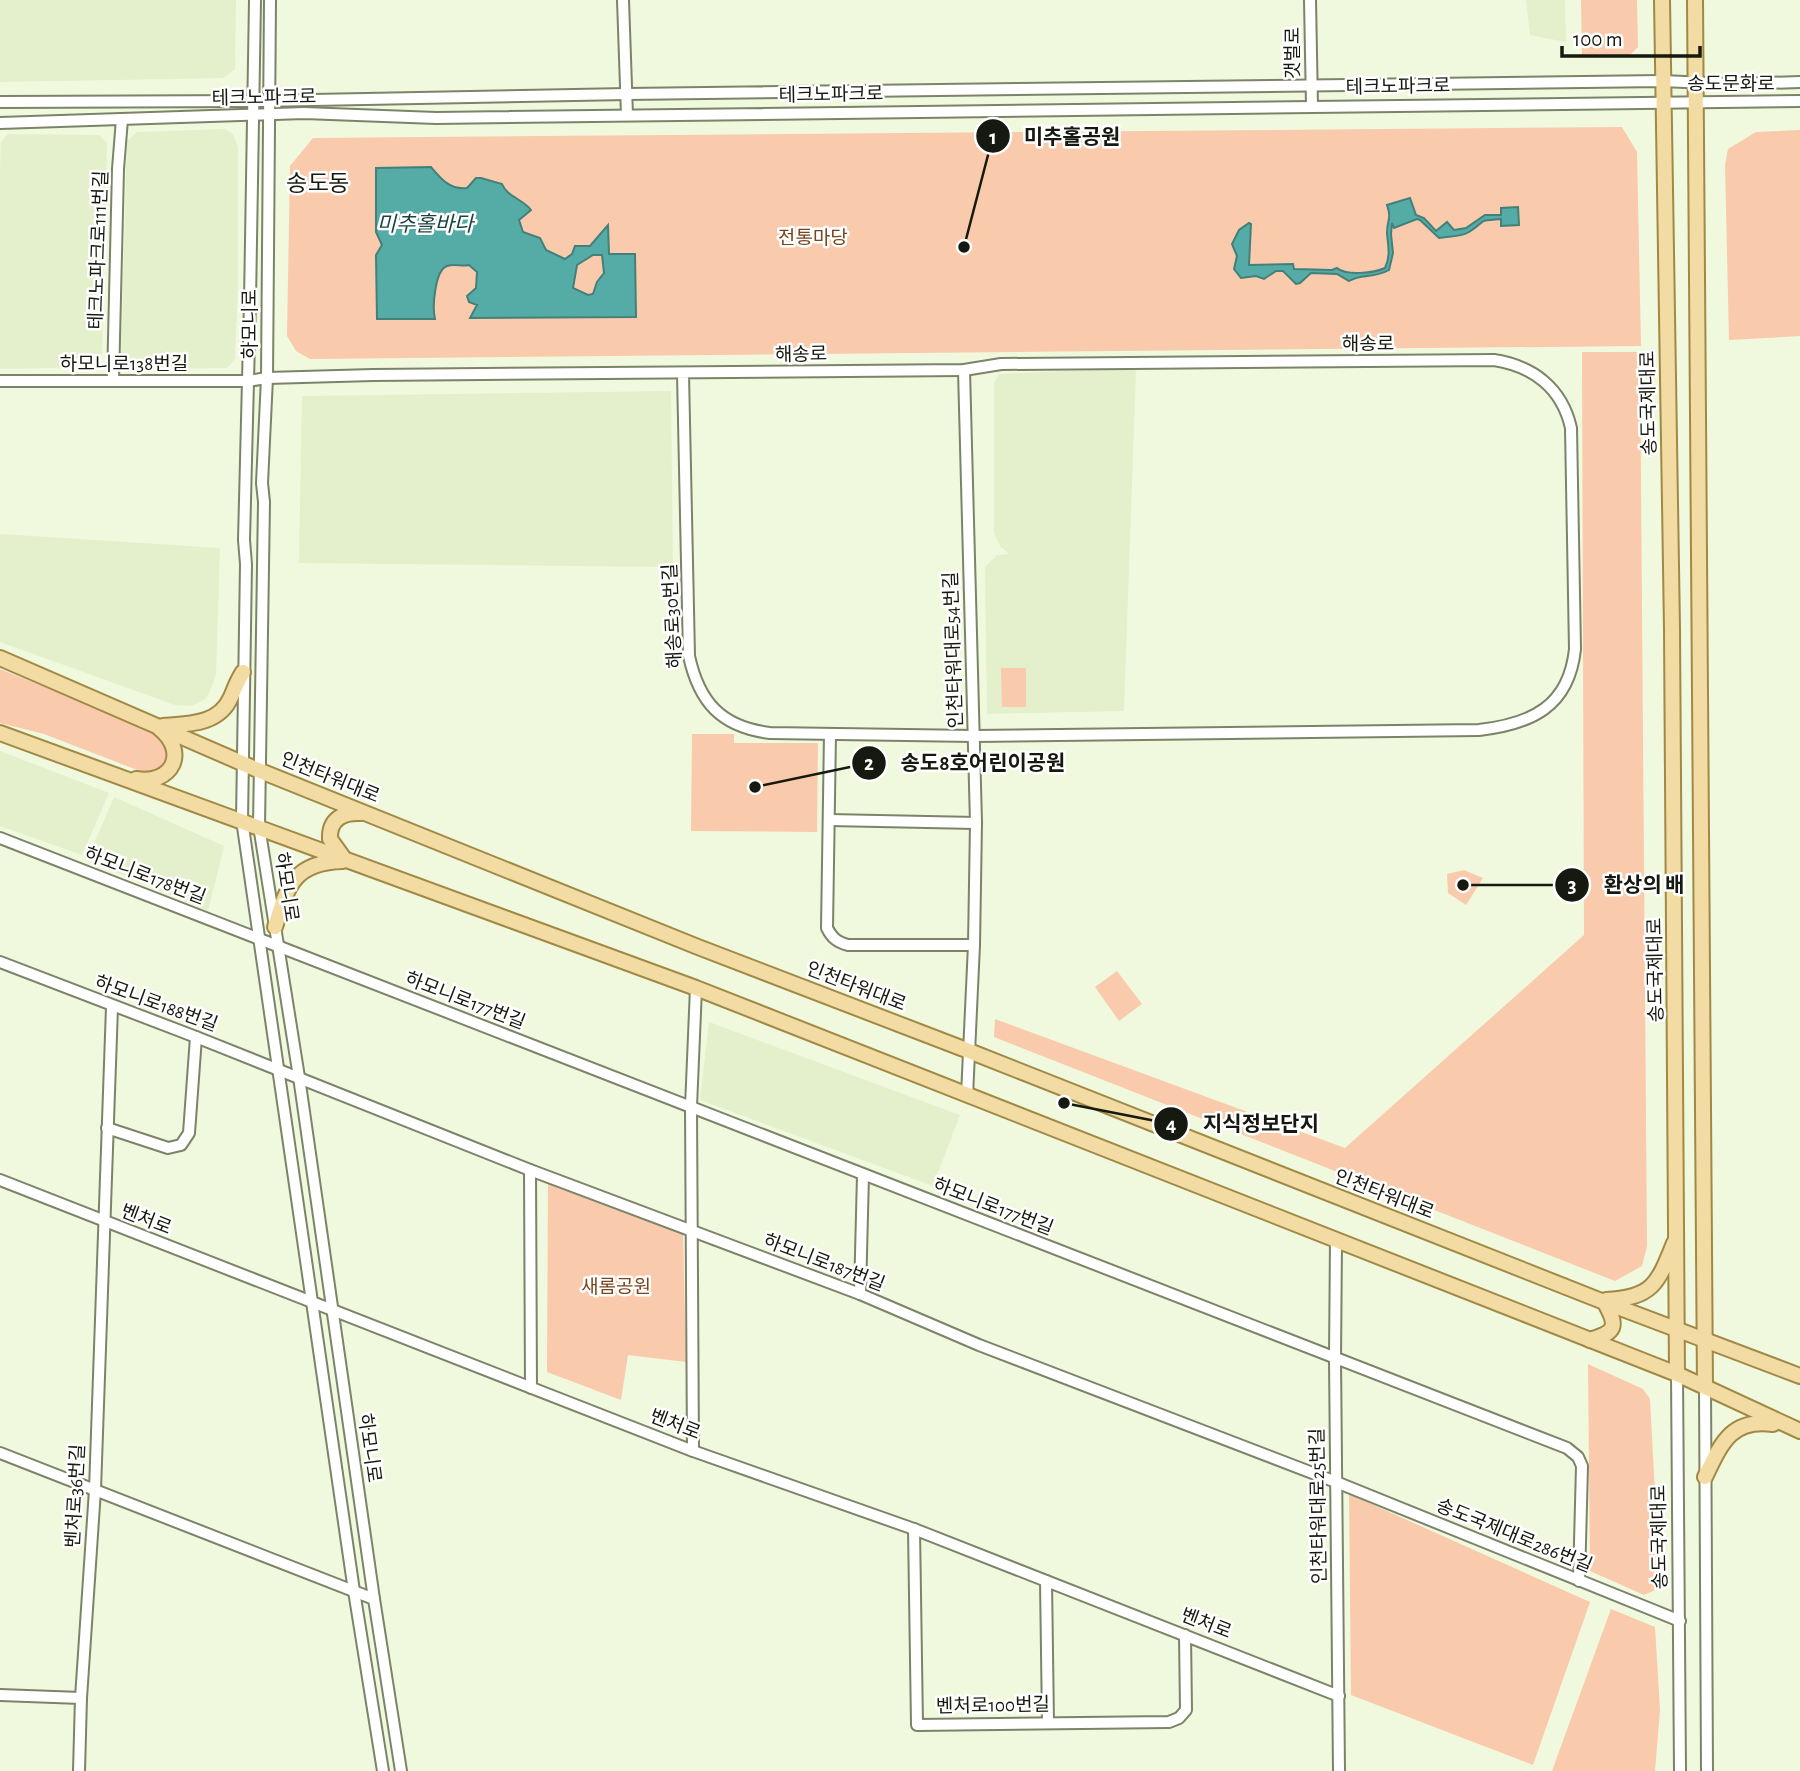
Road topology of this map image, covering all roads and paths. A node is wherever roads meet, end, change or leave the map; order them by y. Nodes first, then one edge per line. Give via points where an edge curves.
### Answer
1 (255, 0) edge
2 (270, 0) edge
3 (624, 0) edge
4 (1310, 0) edge
5 (1662, 0) edge
6 (1695, 0) edge
7 (1662, 81) junction
8 (1800, 82) edge
9 (1696, 83) junction
10 (1310, 86) junction
11 (627, 94) junction
12 (269, 100) junction
13 (253, 101) junction
14 (1662, 101) junction
15 (1800, 101) edge
16 (0, 102) edge
17 (1695, 102) junction
18 (1312, 106) junction
19 (253, 115) junction
20 (269, 115) junction
21 (627, 116) junction
22 (122, 119) junction
23 (0, 123) edge
24 (964, 370) junction
25 (683, 374) junction
26 (267, 378) junction
27 (0, 381) edge
28 (113, 381) junction
29 (248, 381) junction
30 (0, 657) edge
31 (243, 672) junction
32 (154, 724) junction
33 (0, 733) edge
34 (830, 734) junction
35 (974, 736) junction
36 (243, 763) junction
37 (258, 770) junction
38 (118, 775) junction
39 (366, 813) junction
40 (242, 820) junction
41 (829, 820) junction
42 (976, 822) junction
43 (259, 827) junction
44 (0, 838) edge
45 (348, 859) junction
46 (275, 927) junction
47 (259, 939) junction
48 (974, 946) junction
49 (278, 947) junction
50 (0, 962) edge
51 (696, 988) junction
52 (112, 1007) junction
53 (196, 1037) junction
54 (969, 1051) junction
55 (279, 1070) junction
56 (299, 1077) junction
57 (967, 1096) junction
58 (691, 1107) junction
59 (107, 1128) junction
60 (530, 1170) junction
61 (863, 1175) junction
62 (0, 1180) edge
63 (104, 1222) junction
64 (691, 1231) junction
65 (1677, 1235) junction
66 (1336, 1240) junction
67 (860, 1294) junction
68 (1602, 1301) junction
69 (312, 1303) junction
70 (332, 1311) junction
71 (1678, 1331) junction
72 (1704, 1338) junction
73 (1590, 1340) junction
74 (1335, 1359) junction
75 (1677, 1374) junction
76 (1800, 1376) edge
77 (1704, 1386) junction
78 (531, 1388) junction
79 (1782, 1425) junction
80 (1800, 1431) edge
81 (692, 1451) junction
82 (0, 1453) edge
83 (1705, 1477) junction
84 (1336, 1482) junction
85 (94, 1490) junction
86 (914, 1529) junction
87 (1046, 1581) junction
88 (1579, 1581) junction
89 (354, 1591) junction
90 (374, 1599) junction
91 (1680, 1621) junction
92 (1185, 1635) junction
93 (0, 1695) edge
94 (1339, 1696) junction
95 (81, 1698) junction
96 (1048, 1723) junction
97 (79, 1771) edge
98 (383, 1771) edge
99 (401, 1771) edge
100 (1339, 1771) edge
101 (1681, 1771) edge
102 (1707, 1771) edge

1 - 13 street, 하모니로
2 - 12 street, 하모니로
3 - 11 street
4 - 10 street, 갯벌로
5 - 7 main road, 송도국제대로
6 - 9 main road
7 - 9 street, 송도문화로
7 - 10 street, 테크노파크로
7 - 14 main road, 송도국제대로
8 - 9 street, 송도문화로
9 - 17 main road
10 - 11 street, 테크노파크로
10 - 18 street, 갯벌로
11 - 12 street, 테크노파크로
11 - 21 street
12 - 13 street, 테크노파크로
12 - 20 street, 하모니로
13 - 16 street, 테크노파크로
13 - 19 street, 하모니로
14 - 17 street, 송도문화로
14 - 18 street, 테크노파크로
14 - 65 main road, 송도국제대로
15 - 17 street, 송도문화로
17 - 72 main road
18 - 21 street, 테크노파크로
19 - 20 street, 테크노파크로
19 - 22 street, 테크노파크로
19 - 29 street, 하모니로
20 - 21 street, 테크노파크로
20 - 26 street, 하모니로
22 - 23 street, 테크노파크로
22 - 28 street, 테크노파크로111번길
24 - 25 street, 해송로
24 - 35 street, 인천타워대로54번길
24 - 35 street, 해송로 via 1001,364 1494,360 1528,369 1548,385 1563,404 1571,435 1573,660 1558,694 1530,719 1479,730
25 - 26 street, 해송로
25 - 34 street, 해송로30번길 via 689,656 696,683 713,708 744,728
26 - 29 street, 하모니로138번길
26 - 37 street, 하모니로
27 - 28 street, 하모니로138번길
28 - 29 street, 하모니로138번길
29 - 31 street, 하모니로
30 - 32 main road, 인천타워대로
31 - 32 main road via 231,699 215,716 201,723
31 - 36 street, 하모니로
32 - 36 main road, 인천타워대로
32 - 38 main road via 172,742 173,765 153,779
33 - 38 main road
34 - 35 street, 해송로30번길
34 - 41 street
35 - 42 street, 인천타워대로54번길
36 - 37 main road, 인천타워대로
36 - 40 street, 하모니로
37 - 39 main road, 인천타워대로
37 - 43 street, 하모니로
38 - 40 main road
39 - 45 main road via 345,814 331,825 330,839
39 - 54 main road, 인천타워대로
40 - 43 main road
40 - 47 street, 하모니로
41 - 42 street
41 - 48 street via 827,928 836,940 849,945
42 - 48 street, 인천타워대로54번길
43 - 45 main road
43 - 46 street, 하모니로
44 - 47 street, 하모니로178번길
45 - 46 main road via 324,861 294,878
45 - 51 main road
46 - 49 street, 하모니로
47 - 49 street, 하모니로178번길
47 - 55 street, 하모니로
48 - 54 street, 인천타워대로54번길
49 - 56 street, 하모니로
49 - 58 street, 하모니로177번길
50 - 52 street, 하모니로188번길
51 - 57 main road
51 - 58 street
52 - 53 street, 하모니로188번길
52 - 59 street, 벤처로36번길
53 - 55 street, 하모니로188번길
53 - 59 street via 189,1133 181,1145 168,1148
54 - 57 street, 인천타워대로54번길
54 - 68 main road, 인천타워대로
55 - 56 street, 하모니로188번길
55 - 69 street, 하모니로
56 - 60 street, 하모니로187번길
56 - 70 street, 하모니로
57 - 66 main road
58 - 61 street, 하모니로177번길
58 - 64 street
59 - 63 street, 벤처로36번길
60 - 64 street, 하모니로187번길
60 - 78 street
61 - 67 street
61 - 74 street, 하모니로177번길
62 - 63 street, 벤처로
63 - 69 street, 벤처로
63 - 85 street, 벤처로36번길
64 - 67 street, 하모니로187번길
64 - 81 street
65 - 68 main road via 1653,1287 1626,1299
65 - 71 main road, 송도국제대로
66 - 73 main road
66 - 74 street, 인천타워대로25번길
67 - 84 street, 하모니로187번길 via 979,1345
68 - 71 main road, 인천타워대로
68 - 73 main road via 1614,1319 1613,1327 1606,1335
69 - 70 street, 벤처로
69 - 89 street, 하모니로
70 - 78 street, 벤처로
70 - 90 street, 하모니로
71 - 72 main road, 인천타워대로
71 - 75 main road, 송도국제대로
72 - 76 main road, 인천타워대로
72 - 77 main road
73 - 75 main road
74 - 84 street, 인천타워대로25번길
74 - 88 street, 하모니로177번길 via 1567,1448 1578,1457 1582,1466
75 - 77 main road
75 - 91 street, 송도국제대로
77 - 79 main road
77 - 83 street
78 - 81 street, 벤처로
79 - 80 main road
79 - 83 main road via 1745,1424 1733,1432
81 - 86 street, 벤처로
82 - 85 street
83 - 102 street
84 - 88 street, 송도국제대로286번길
84 - 94 street, 인천타워대로25번길
85 - 89 street
85 - 95 street, 벤처로36번길
86 - 87 street, 벤처로
86 - 96 street, 벤처로100번길 via 917,1725
87 - 92 street, 벤처로
87 - 96 street
88 - 91 street, 송도국제대로286번길
89 - 90 street
89 - 98 street, 하모니로
90 - 99 street, 하모니로
91 - 101 street, 송도국제대로
92 - 94 street, 벤처로
92 - 96 street, 벤처로100번길 via 1187,1699 1179,1718 1169,1722
93 - 95 street
94 - 100 street, 인천타워대로25번길
95 - 97 street, 벤처로36번길

